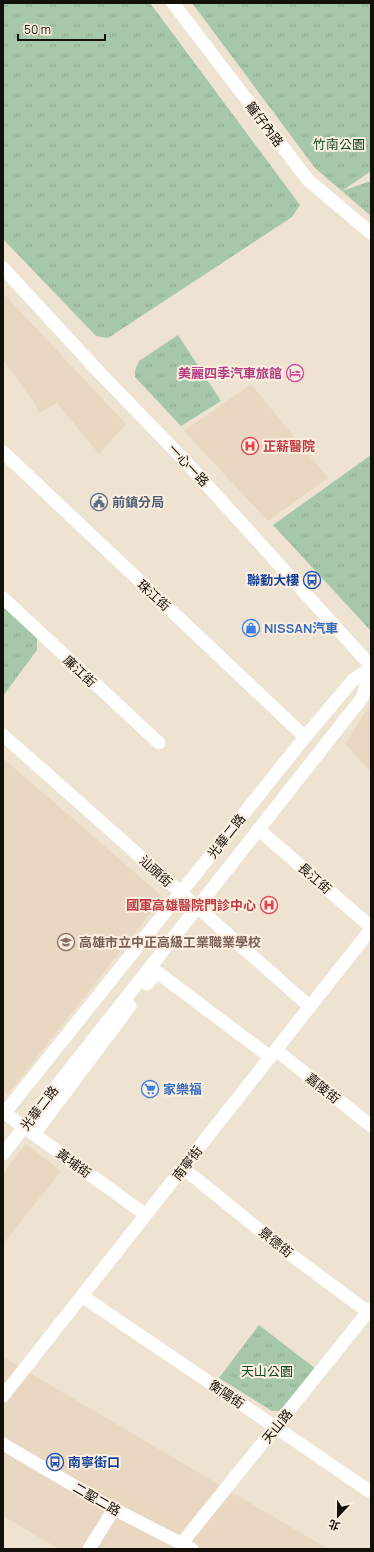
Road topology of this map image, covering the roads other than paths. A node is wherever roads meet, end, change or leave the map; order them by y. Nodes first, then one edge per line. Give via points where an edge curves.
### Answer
1 (173, 3) edge
2 (371, 233) edge
3 (5, 276) edge
4 (3, 452) edge
5 (3, 598) edge
6 (371, 668) edge
7 (3, 735) edge
8 (305, 737) junction
9 (159, 743) dead end
10 (258, 830) junction
11 (181, 893) junction
12 (200, 910) junction
13 (371, 928) edge
14 (157, 972) junction
15 (310, 1007) junction
16 (87, 1011) junction
17 (105, 1025) junction
18 (273, 1053) junction
19 (4, 1113) edge
20 (371, 1126) edge
21 (29, 1130) junction
22 (3, 1154) edge
23 (183, 1168) junction
24 (146, 1215) junction
25 (82, 1296) junction
26 (370, 1311) edge
27 (3, 1396) edge
28 (275, 1427) junction
29 (3, 1444) edge
30 (371, 1492) edge
31 (114, 1509) junction
32 (187, 1546) edge
33 (89, 1549) edge

1 - 2 street, 籬仔內路 via 308,180
3 - 6 street, 一心一路 via 187,462
4 - 8 street, 珠江街
5 - 9 street, 廉江街
6 - 8 street, 光華二路 via 353,680
6 - 10 street, 光華二路 via 362,698
7 - 11 street, 汕頭街
8 - 11 street, 光華二路
10 - 12 street, 光華二路
10 - 13 street, 長江街
11 - 12 street, 汕頭街
11 - 16 street, 光華二路
12 - 14 street
12 - 15 street, 汕頭街
12 - 17 street, 光華二路
13 - 15 street, 南寧街
14 - 18 street, 嘉陵街
14 - 21 street
15 - 18 street, 南寧街
16 - 17 street
16 - 19 street, 光華二路
17 - 21 street, 光華二路
18 - 20 street, 嘉陵街
18 - 23 street, 南寧街
19 - 21 street, 黃埔街
21 - 22 street, 光華二路
21 - 24 street, 黃埔街
23 - 24 street, 南寧街
23 - 26 street, 景德街 via 283,1249
24 - 25 street, 南寧街
25 - 27 street, 南寧街
25 - 28 street, 衡陽街
26 - 28 street, 天山路
28 - 30 street, 衡陽街
28 - 32 street, 天山路
29 - 31 street, 二聖二路
31 - 32 street, 二聖二路
31 - 33 street

